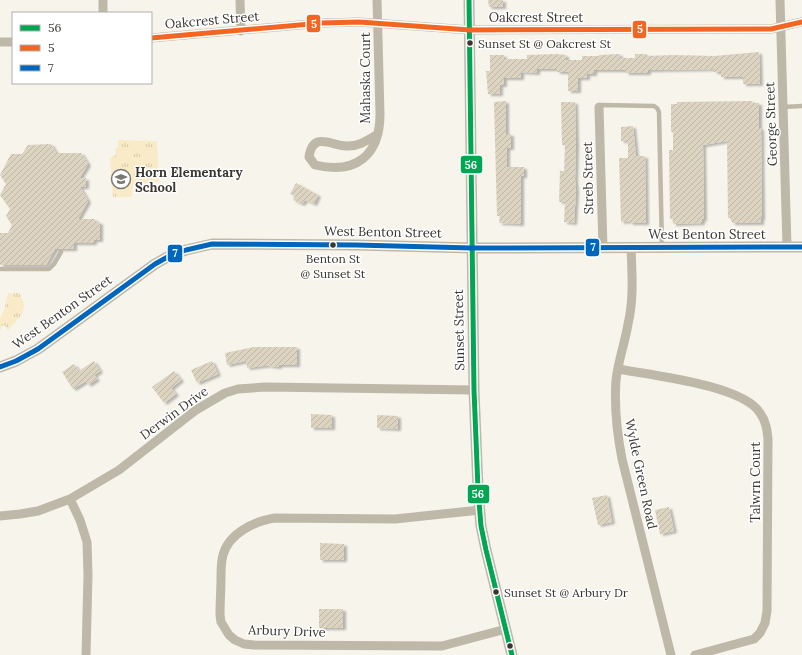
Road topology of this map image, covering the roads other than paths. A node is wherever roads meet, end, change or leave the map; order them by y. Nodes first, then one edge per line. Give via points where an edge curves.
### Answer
1 (103, 0) edge
2 (240, 0) edge
3 (377, 0) edge
4 (469, 0) edge
5 (780, 0) edge
6 (103, 12) edge
7 (378, 22) junction
8 (802, 22) edge
9 (781, 27) junction
10 (470, 30) junction
11 (241, 31) junction
12 (152, 38) edge
13 (0, 42) edge
14 (12, 42) edge
15 (802, 106) edge
16 (599, 107) joint
17 (783, 107) junction
18 (378, 134) junction
19 (787, 247) junction
20 (802, 247) edge
21 (472, 248) junction
22 (603, 248) junction
23 (631, 248) junction
24 (662, 248) junction
25 (61, 252) dead end
26 (0, 269) edge
27 (0, 368) edge
28 (618, 369) junction
29 (474, 390) junction
30 (70, 499) junction
31 (480, 510) junction
32 (0, 516) edge
33 (506, 628) junction
34 (86, 655) edge
35 (512, 655) edge
36 (671, 655) edge
37 (695, 655) edge

1 - 6 street
2 - 11 street
3 - 7 street, Mahaska Court
4 - 10 street, Sunset Street
5 - 9 street, George Street
7 - 10 street, Oakcrest Street
7 - 11 street, Oakcrest Street via 341,22
7 - 18 street, Mahaska Court
8 - 9 street, Oakcrest Street
9 - 10 street, Oakcrest Street
9 - 17 street, George Street
10 - 21 street, Sunset Street
11 - 12 street, Oakcrest Street
13 - 14 street
15 - 17 lane
16 - 22 street, Streb Street
16 - 24 lane via 654,106 659,112
17 - 19 street, George Street
18 - 18 street, Mahaska Court via 355,145 319,141 313,144 310,157 315,165 330,168 348,167 370,153
19 - 20 street, West Benton Street
19 - 24 street, West Benton Street
21 - 22 street, West Benton Street
21 - 27 street, West Benton Street via 257,244 199,246 155,264 38,349
21 - 29 street, Sunset Street
22 - 23 street, West Benton Street
23 - 24 street, West Benton Street
23 - 28 street, Wylde Green Road via 630,310
25 - 26 lane via 49,268
28 - 36 street, Wylde Green Road via 615,393 617,436
28 - 37 street, Talwrn Court via 682,380 732,394 751,404 765,421 768,439 768,584 765,623 754,639
29 - 30 street, Derwin Drive via 266,387 238,389 225,393 196,410 119,470
29 - 31 street, Sunset Street
30 - 32 street, Derwin Drive via 38,511
30 - 34 street via 87,542
31 - 33 street, Sunset Street via 486,550
31 - 33 street, Arbury Drive via 395,519 264,519 233,538 223,555 221,622 229,635 244,644 276,646 442,646
33 - 35 street, Sunset Street

